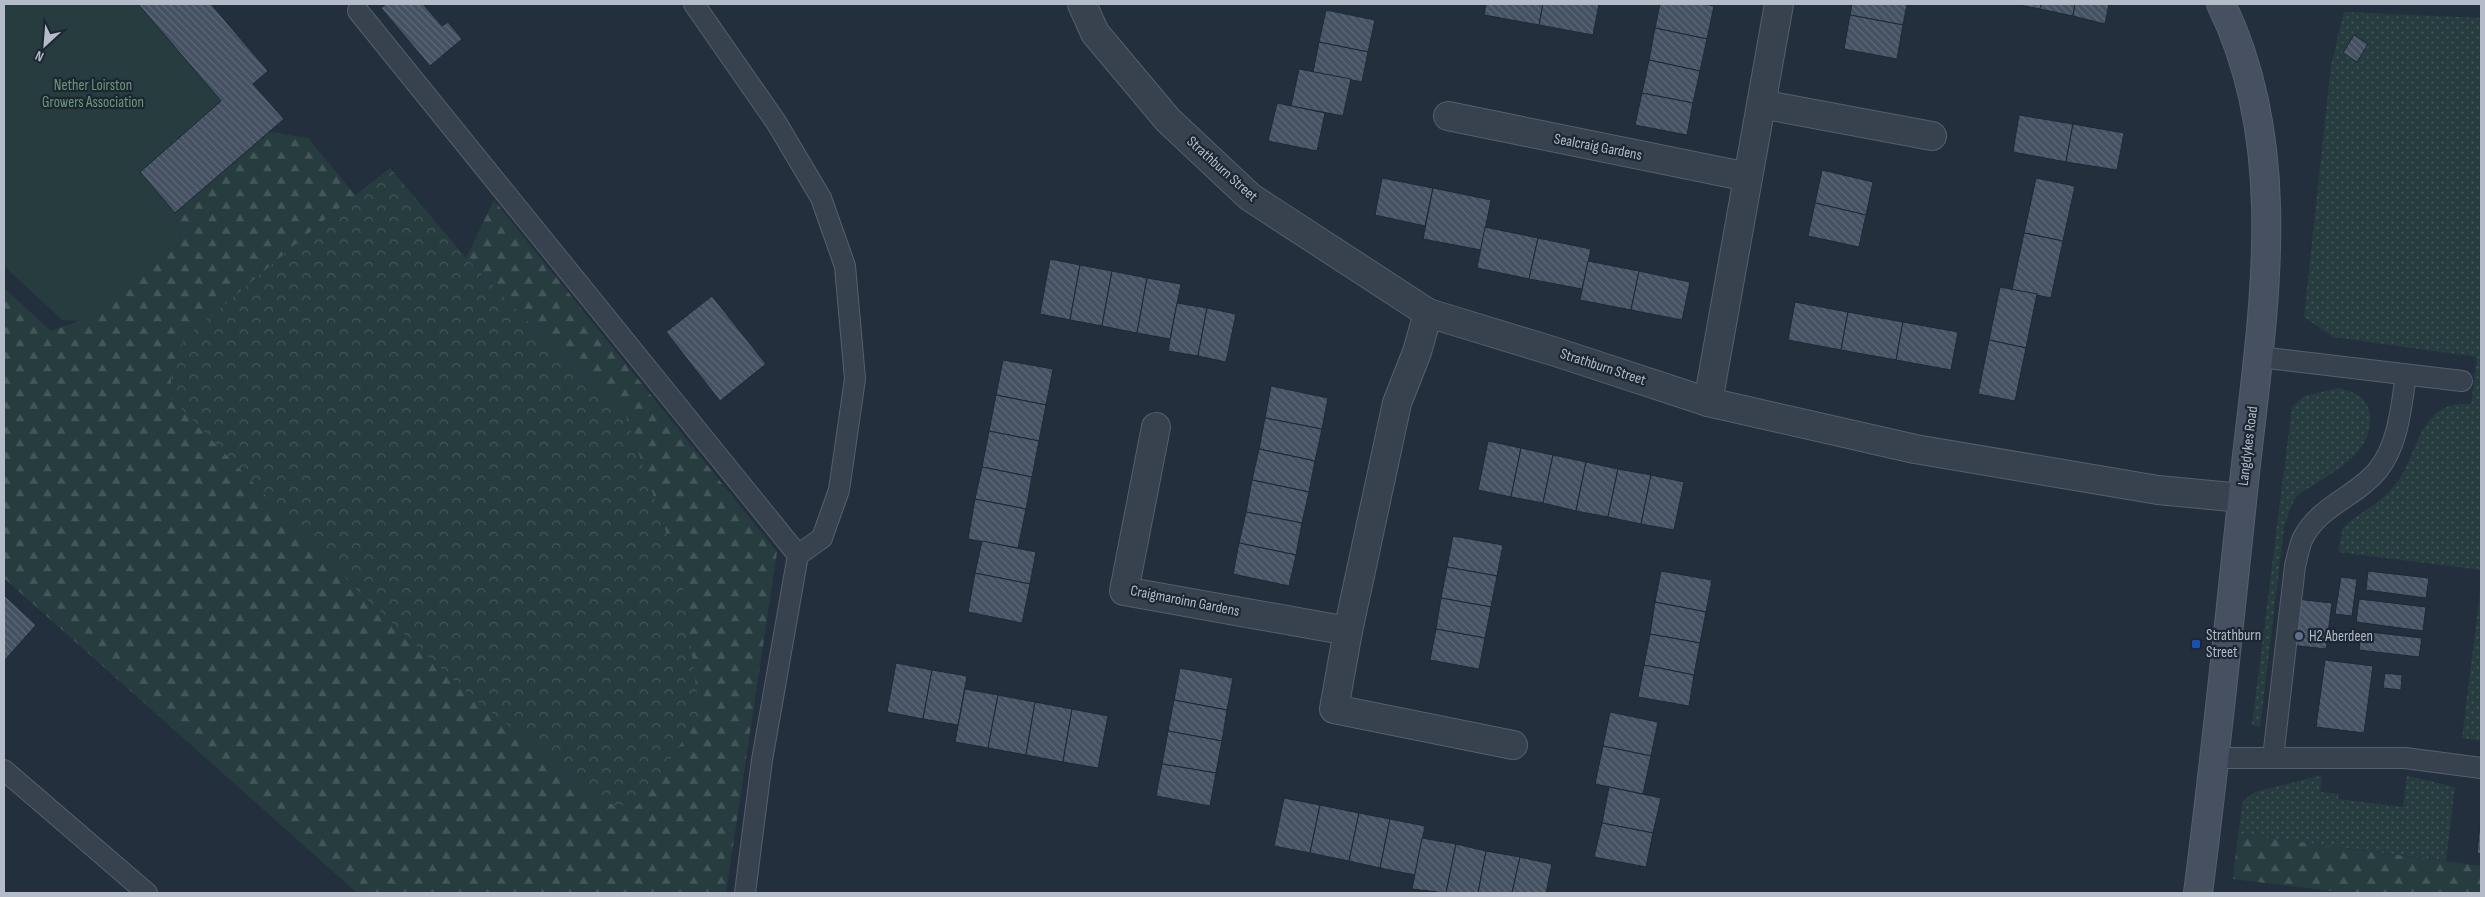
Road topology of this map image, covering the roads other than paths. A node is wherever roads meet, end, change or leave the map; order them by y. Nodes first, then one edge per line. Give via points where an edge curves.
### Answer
1 (694, 4) edge
2 (1082, 4) edge
3 (1778, 4) edge
4 (2221, 4) edge
5 (358, 11) dead end
6 (1761, 104) junction
7 (1448, 116) dead end
8 (1932, 136) dead end
9 (1748, 177) junction
10 (1428, 313) junction
11 (2259, 357) junction
12 (2406, 375) junction
13 (2462, 381) dead end
14 (1708, 402) junction
15 (1156, 427) dead end
16 (2242, 498) junction
17 (798, 555) junction
18 (1348, 631) junction
19 (1513, 745) dead end
20 (2216, 758) junction
21 (2273, 758) junction
22 (2481, 768) edge
23 (4, 770) edge
24 (147, 893) edge
25 (745, 893) edge
26 (2198, 893) edge

1 - 17 lane via 776,122 821,198 845,266 854,379 839,490 822,538
2 - 10 street, Strathburn Street via 1095,33 1168,120 1250,197
3 - 6 street
4 - 11 street, Langdykes Road via 2246,69 2257,113 2263,161 2266,239
5 - 17 lane
6 - 8 street
6 - 9 street
7 - 9 street, Sealcraig Gardens
9 - 14 street
10 - 14 street, Strathburn Street
10 - 18 street via 1397,403
11 - 12 lane
11 - 16 street, Langdykes Road
12 - 13 lane
12 - 21 lane via 2399,423 2389,452 2368,481 2328,508 2302,540 2295,566
14 - 16 street, Strathburn Street via 1914,449 2158,490
15 - 18 street, Craigmaroinn Gardens via 1124,591
16 - 20 street, Langdykes Road
17 - 25 lane via 762,760
18 - 19 street via 1334,709
20 - 21 lane
20 - 26 street, Langdykes Road
21 - 22 lane via 2404,758
23 - 24 lane

